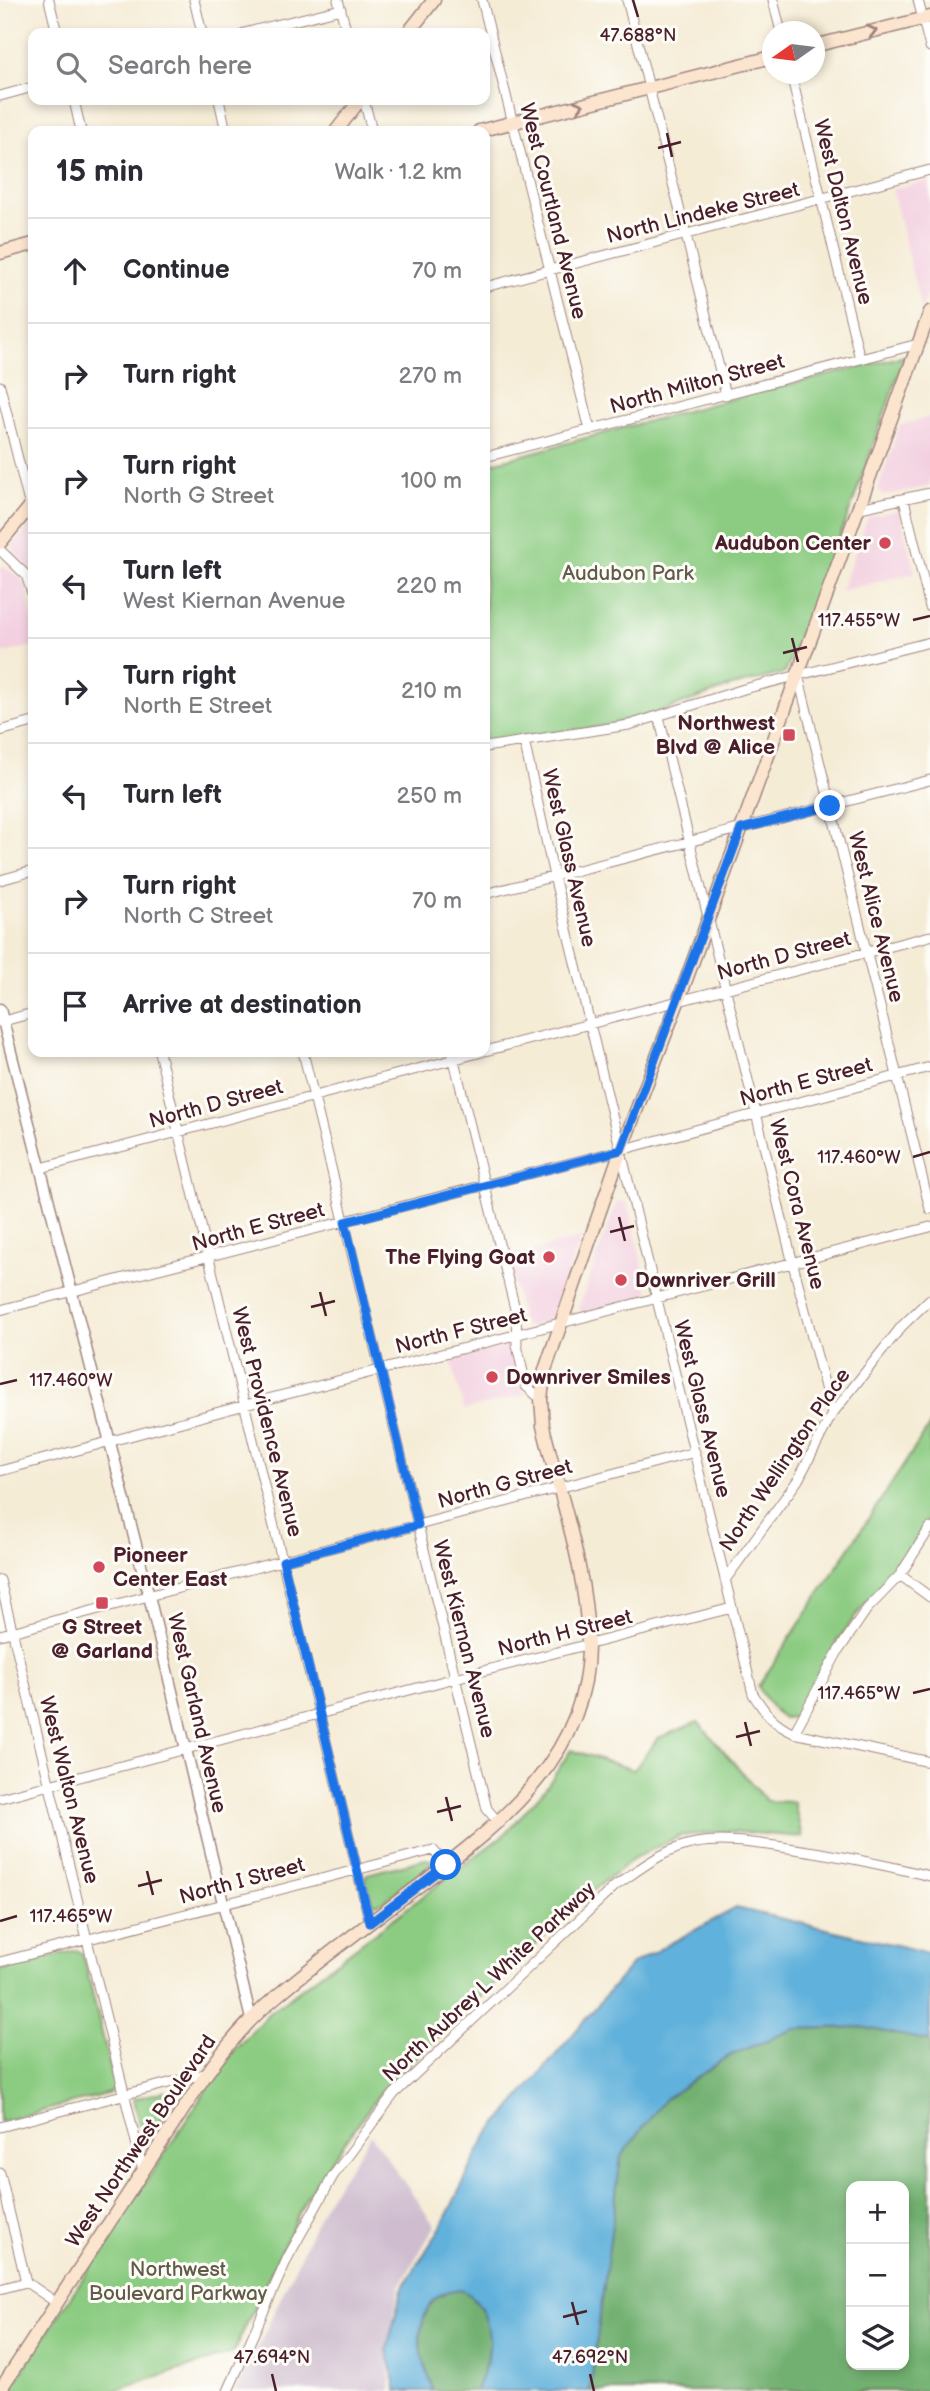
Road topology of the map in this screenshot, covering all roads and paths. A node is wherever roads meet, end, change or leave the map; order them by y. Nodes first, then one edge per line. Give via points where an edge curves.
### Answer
1 (49, 0) edge
2 (194, 0) edge
3 (433, 0) edge
4 (482, 0) edge
5 (627, 0) edge
6 (773, 0) edge
7 (918, 0) edge
8 (340, 4) edge
9 (926, 18) edge
10 (778, 21) edge
11 (56, 28) edge
12 (201, 28) edge
13 (261, 28) edge
14 (346, 28) edge
15 (412, 28) edge
16 (489, 28) edge
17 (490, 32) edge
18 (825, 43) edge
19 (930, 47) edge
20 (762, 60) edge
21 (793, 84) edge
22 (28, 88) edge
23 (649, 88) junction
24 (0, 96) edge
25 (75, 105) edge
26 (220, 105) edge
27 (358, 105) edge
28 (364, 105) edge
29 (513, 123) junction
30 (80, 126) edge
31 (225, 126) edge
32 (340, 126) edge
33 (370, 126) edge
34 (490, 128) edge
35 (930, 170) edge
36 (821, 200) junction
37 (686, 234) junction
38 (28, 245) edge
39 (0, 253) edge
40 (550, 270) junction
41 (490, 285) edge
42 (930, 312) edge
43 (918, 344) junction
44 (860, 359) junction
45 (0, 386) edge
46 (726, 395) junction
47 (3, 410) edge
48 (590, 430) junction
49 (490, 456) edge
50 (28, 492) edge
51 (930, 493) edge
52 (904, 499) junction
53 (860, 508) junction
54 (28, 510) edge
55 (0, 543) edge
56 (0, 550) edge
57 (28, 572) edge
58 (930, 607) edge
59 (930, 642) edge
60 (798, 675) junction
61 (659, 717) junction
62 (28, 723) edge
63 (0, 731) edge
64 (524, 741) junction
65 (490, 746) edge
66 (930, 780) edge
67 (830, 806) junction
68 (741, 829) junction
69 (691, 842) junction
70 (28, 872) edge
71 (554, 876) junction
72 (0, 880) edge
73 (490, 893) edge
74 (708, 920) junction
75 (930, 936) edge
76 (866, 952) junction
77 (726, 990) junction
78 (678, 1002) junction
79 (0, 1009) edge
80 (28, 1014) edge
81 (2, 1022) edge
82 (590, 1024) junction
83 (490, 1049) edge
84 (160, 1057) edge
85 (304, 1057) edge
86 (446, 1057) edge
87 (453, 1057) edge
88 (930, 1067) edge
89 (897, 1075) junction
90 (314, 1096) junction
91 (756, 1115) junction
92 (179, 1131) junction
93 (621, 1150) junction
94 (41, 1168) junction
95 (485, 1184) junction
96 (930, 1209) edge
97 (345, 1222) junction
98 (930, 1227) edge
99 (209, 1257) junction
100 (793, 1264) junction
101 (73, 1293) junction
102 (657, 1298) junction
103 (930, 1299) edge
104 (0, 1310) edge
105 (560, 1325) junction
106 (518, 1334) junction
107 (380, 1370) junction
108 (541, 1399) junction
109 (245, 1405) junction
110 (832, 1414) junction
111 (110, 1441) junction
112 (695, 1452) junction
113 (0, 1471) edge
114 (558, 1488) junction
115 (418, 1525) junction
116 (930, 1528) edge
117 (283, 1561) junction
118 (900, 1575) junction
119 (0, 1580) edge
120 (725, 1580) junction
121 (149, 1596) junction
122 (930, 1597) edge
123 (732, 1608) junction
124 (13, 1632) junction
125 (0, 1635) edge
126 (588, 1645) junction
127 (455, 1678) junction
128 (320, 1715) junction
129 (794, 1733) junction
130 (186, 1749) junction
131 (929, 1761) edge
132 (50, 1785) junction
133 (0, 1798) edge
134 (499, 1823) junction
135 (446, 1865) junction
136 (357, 1868) junction
137 (930, 1876) edge
138 (223, 1904) junction
139 (370, 1923) junction
140 (87, 1938) junction
141 (0, 1962) edge
142 (251, 2019) junction
143 (207, 2073) junction
144 (125, 2093) junction
145 (0, 2127) edge
146 (143, 2171) junction
147 (0, 2173) edge
148 (26, 2282) junction
149 (0, 2289) edge
150 (57, 2303) junction
151 (0, 2390) edge
152 (229, 2391) edge

1 - 11 street
2 - 12 street
3 - 15 main road
4 - 16 street, West Courtland Avenue
5 - 23 street
6 - 10 street
7 - 9 street
8 - 13 street
8 - 14 street
18 -> 9 main road
9 - 19 street
17 - 29 street, West Courtland Avenue
20 - 23 main road
21 - 36 street, West Dalton Avenue
22 - 24 street
29 -> 23 main road
23 - 37 street
25 - 30 street
26 - 31 street
27 - 32 main road
28 - 33 street
29 - 34 main road
29 - 40 street, West Courtland Avenue
35 - 36 street, North Lindeke Street
36 - 37 street, North Lindeke Street
36 - 44 street, West Dalton Avenue
37 - 40 street, North Lindeke Street
37 - 46 street
38 - 39 main road
40 - 41 street, North Lindeke Street
40 - 48 street, West Courtland Avenue
42 - 43 main road, West Northwest Boulevard
43 - 44 street, North Milton Street
43 - 53 main road, West Northwest Boulevard
44 - 46 street, North Milton Street
45 - 47 street
46 - 48 street, North Milton Street
47 - 50 street
48 - 49 street, North Milton Street
51 - 52 street
52 - 53 street
52 - 58 street
53 - 60 main road, West Northwest Boulevard
54 - 55 main road
56 - 57 street
59 - 60 street
60 - 61 street
60 - 67 street, West Alice Avenue
60 - 68 main road, West Northwest Boulevard
61 - 64 street
61 - 69 street, West Cora Avenue
62 - 63 street
64 - 65 street
64 - 71 street, West Glass Avenue
66 - 67 street
67 - 68 street
67 - 76 street, West Alice Avenue
68 - 69 street
68 - 74 main road, West Northwest Boulevard
69 - 71 street
69 - 74 street, West Cora Avenue
70 - 72 street
71 - 73 street
71 - 82 street, West Glass Avenue
74 - 77 street, West Cora Avenue
74 - 78 main road, West Northwest Boulevard
75 - 76 street, North D Street
76 - 77 street, North D Street
76 - 89 street, West Alice Avenue
77 - 78 street, North D Street
77 - 91 street, West Cora Avenue
78 - 82 street, North D Street
78 - 93 main road, West Northwest Boulevard
79 - 81 street, West Garland Avenue
80 - 81 street
81 - 94 street, West Garland Avenue
82 - 83 street, North D Street
82 - 93 street, West Glass Avenue
84 - 92 street, West Providence Avenue
85 - 90 street, West Kiernan Avenue
86 - 90 street, North D Street
87 - 95 street
88 - 89 street, North E Street
89 - 91 street, North E Street
89 - 96 street, West Alice Avenue
90 - 92 street, North D Street
90 - 97 street, West Kiernan Avenue
91 - 93 street, North E Street
91 - 100 street, West Cora Avenue
92 - 94 street, North D Street
92 - 99 street, West Providence Avenue
93 - 95 street, North E Street
93 - 102 street, West Glass Avenue
93 - 105 main road, West Northwest Boulevard
94 - 101 street, West Garland Avenue
95 - 97 street, North E Street
95 - 106 street
97 - 99 street, North E Street
97 - 107 street, West Kiernan Avenue
98 - 100 street, North F Street
99 - 101 street, North E Street
99 - 109 street, West Providence Avenue
100 - 102 street, North F Street
100 - 110 street, West Cora Avenue
101 - 104 street, North E Street
101 - 111 street, West Garland Avenue
102 - 105 street, North F Street
102 - 112 street, West Glass Avenue
103 - 110 street, North Wellington Place via 902,1326
105 - 106 street, North F Street
105 - 108 main road, West Northwest Boulevard
106 - 107 street, North F Street
106 - 108 street via 526,1386
107 - 109 street, North F Street
107 - 115 street, West Kiernan Avenue
108 - 114 main road, West Northwest Boulevard
109 - 111 street, North F Street
109 - 117 street, West Providence Avenue
110 - 120 street, North Wellington Place via 797,1480
111 - 113 street, North F Street
111 - 121 street, West Garland Avenue
112 - 114 street, North G Street
112 - 120 street, West Glass Avenue
114 - 115 street, North G Street
114 - 126 main road, West Northwest Boulevard via 585,1598
115 - 117 street, North G Street
115 - 127 street, West Kiernan Avenue
116 - 118 street
117 - 121 street, North G Street
117 - 128 street, West Providence Avenue
118 - 122 street
118 - 129 street via 867,1609 837,1653
119 - 124 street, West Walton Avenue
120 - 123 street, West Glass Avenue
121 - 124 street, North G Street
121 - 130 street, West Garland Avenue
123 - 126 street, North H Street
123 - 129 street, West Glass Avenue via 753,1694 766,1715
124 - 125 street, North G Street
124 - 132 street, West Walton Avenue
126 - 127 street, North H Street
126 - 134 main road, West Northwest Boulevard via 583,1687 572,1722 537,1783
127 - 128 street, North H Street
127 - 134 street, West Kiernan Avenue via 487,1809
128 - 130 street, North H Street
128 - 136 street, West Providence Avenue
129 - 131 street
130 - 132 street, North H Street
130 - 138 street, West Garland Avenue
132 - 133 street, North H Street
132 - 140 street, West Walton Avenue
134 - 135 main road, West Northwest Boulevard
135 - 136 street, North I Street via 433,1850
135 - 139 main road, West Northwest Boulevard
136 - 138 street, North I Street
136 - 139 street, West Providence Avenue
137 - 152 street, North Aubrey L White Parkway via 823,1853 720,1842 674,1850 615,1886 394,2094 333,2176 288,2257
138 - 140 street, North I Street
138 - 142 street, West Garland Avenue
139 - 142 main road, West Northwest Boulevard
140 - 141 street, North I Street
140 - 144 street, West Walton Avenue
142 - 143 main road, West Northwest Boulevard
143 - 144 street
143 - 146 main road, West Northwest Boulevard
144 - 145 street
144 - 146 street, West Walton Avenue
146 - 150 main road, West Northwest Boulevard
147 - 148 street
148 - 149 street
148 - 150 street
150 - 151 main road, West Northwest Boulevard

